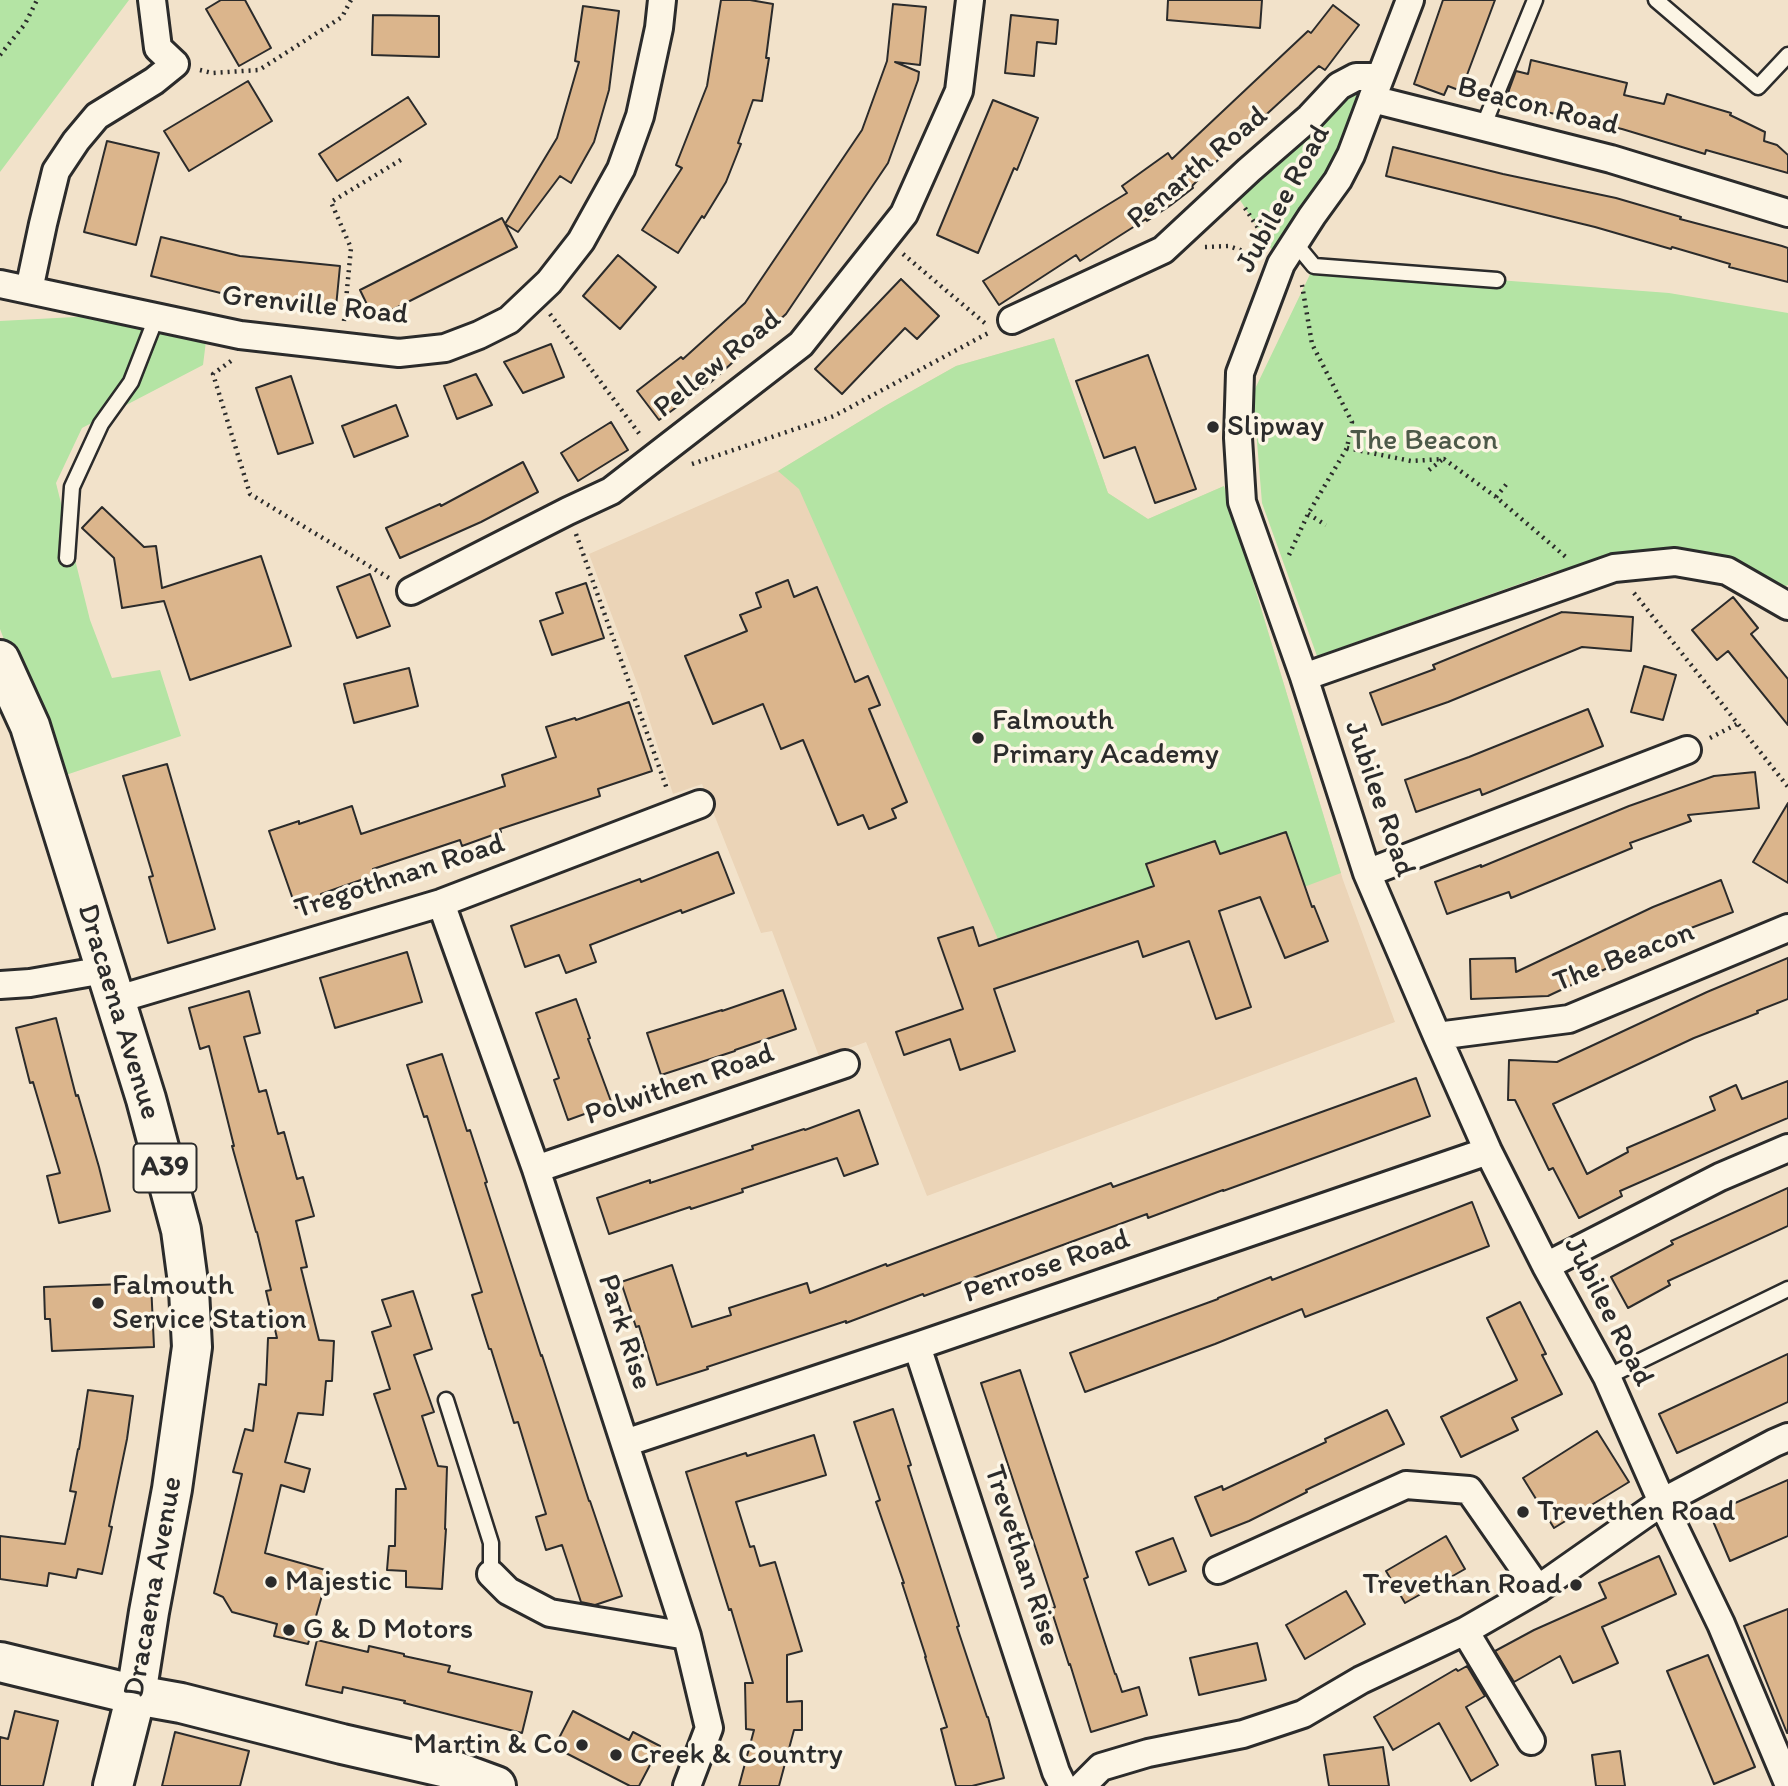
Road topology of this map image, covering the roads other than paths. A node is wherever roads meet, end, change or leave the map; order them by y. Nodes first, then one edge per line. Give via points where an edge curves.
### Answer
1 (152, 0) edge
2 (662, 0) edge
3 (970, 0) edge
4 (1409, 0) edge
5 (1535, 0) edge
6 (1656, 0) edge
7 (1788, 55) edge
8 (1376, 88) junction
9 (1483, 127) junction
10 (1788, 213) edge
11 (1288, 254) junction
12 (1497, 280) dead end
13 (0, 284) edge
14 (29, 290) junction
15 (156, 318) junction
16 (1012, 320) dead end
17 (67, 558) dead end
18 (411, 591) road end
19 (1788, 606) edge
20 (0, 660) edge
21 (1304, 677) junction
22 (1687, 750) dead end
23 (700, 804) dead end
24 (1367, 873) junction
25 (441, 903) junction
26 (1788, 928) edge
27 (110, 983) junction
28 (0, 985) edge
29 (1437, 1036) junction
30 (845, 1064) dead end
31 (1788, 1148) edge
32 (1489, 1151) junction
33 (536, 1169) junction
34 (1546, 1266) junction
35 (1788, 1289) edge
36 (917, 1346) junction
37 (1607, 1377) junction
38 (446, 1400) dead end
39 (1788, 1437) edge
40 (625, 1443) junction
41 (1662, 1502) junction
42 (1219, 1570) dead end
43 (491, 1574) joint
44 (1538, 1589) junction
45 (1465, 1631) junction
46 (687, 1636) junction
47 (0, 1662) edge
48 (136, 1695) junction
49 (1531, 1741) dead end
50 (1788, 1783) edge
51 (113, 1786) edge
52 (496, 1786) edge
53 (687, 1786) edge
54 (1063, 1786) edge
55 (1082, 1786) edge

1 - 14 street via 158,48 175,64 97,116 56,171
2 - 15 street, Grenville Road via 640,117 621,169 581,241 549,282 509,320 445,348 399,353 240,335
3 - 18 street, Pellew Road via 959,91 904,214 801,344 611,491
4 - 8 street
5 - 9 lane
6 - 7 lane via 1758,87
8 - 9 street, Beacon Road
8 - 11 street, Jubilee Road via 1338,180
8 - 16 street, Penarth Road via 1356,76 1339,86 1163,250
9 - 10 street, Beacon Road via 1611,159
11 - 12 lane via 1314,266
11 - 21 street, Jubilee Road via 1240,373 1238,438 1242,502
13 - 14 street, Grenville Road
14 - 15 street, Grenville Road
15 - 17 lane via 131,382 101,424 72,487
19 - 21 street via 1727,571 1675,562 1614,568
20 - 27 main road, Dracaena Avenue / A39 via 30,726
21 - 24 street, Jubilee Road
22 - 24 street
23 - 25 street, Tregothnan Road
24 - 29 street, Jubilee Road
25 - 27 street, Tregothnan Road
25 - 33 street, Park Rise
26 - 29 street, The Beacon via 1569,1018
27 - 28 street, Tregothnan Road via 87,973
27 - 48 main road, Dracaena Avenue / A39 via 181,1230 192,1347
29 - 32 street, Jubilee Road
30 - 33 street, Polwithen Road
31 - 34 street via 1720,1177
32 - 34 street, Jubilee Road
32 - 36 street, Penrose Road
33 - 40 street, Park Rise
34 - 37 street, Jubilee Road
35 - 37 lane
36 - 40 street, Penrose Road
36 - 54 street, Trevethan Rise
37 - 41 street, Jubilee Road
38 - 43 lane via 491,1543
39 - 41 street
40 - 46 street, Park Rise
41 - 44 street
41 - 50 street, Jubilee Road via 1721,1624
42 - 44 street via 1406,1485 1469,1490
43 - 46 street via 508,1591 550,1613
44 - 45 street
45 - 49 street
45 - 55 street via 1303,1714 1243,1734 1101,1767
46 - 53 street, Park Rise via 709,1728
47 - 48 main road
48 - 51 main road, Dracaena Avenue / A39
48 - 52 main road via 447,1768

